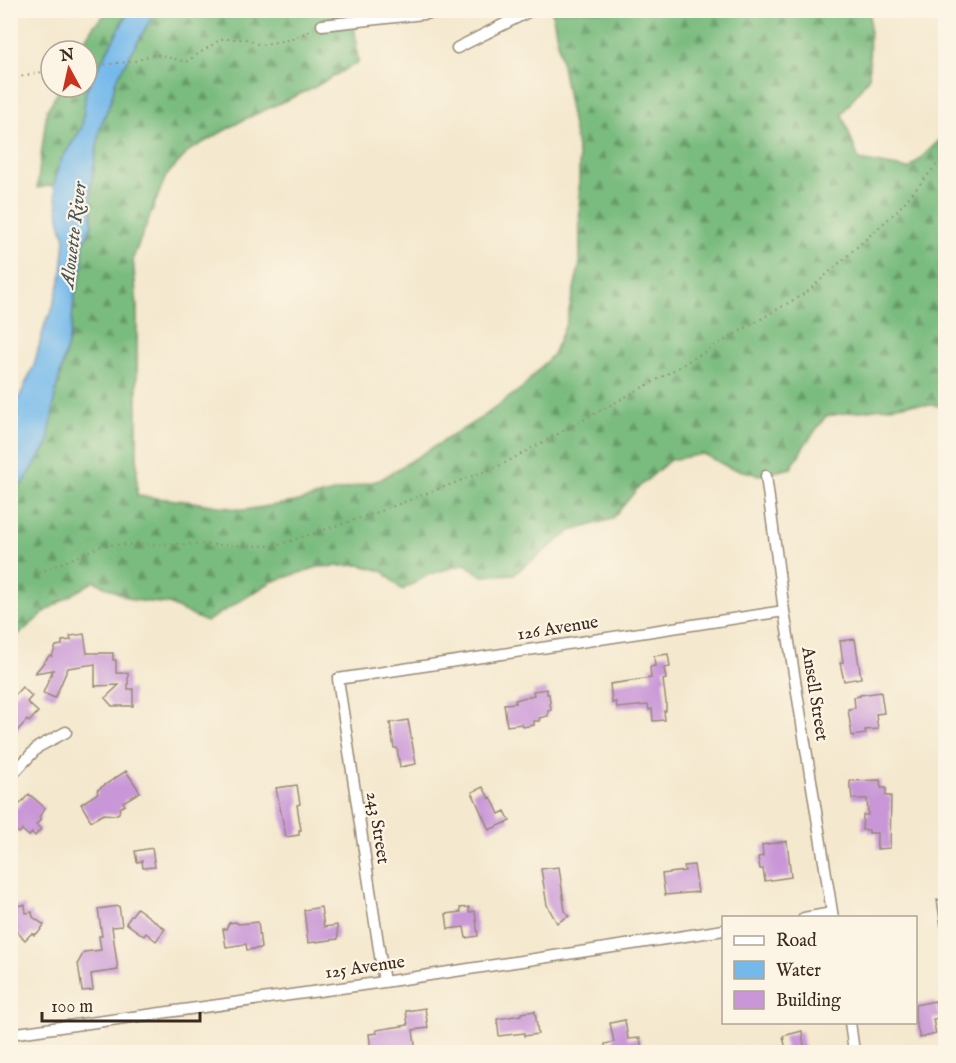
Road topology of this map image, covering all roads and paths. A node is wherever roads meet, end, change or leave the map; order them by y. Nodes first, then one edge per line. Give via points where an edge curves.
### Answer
1 (460, 10) edge
2 (532, 10) edge
3 (321, 25) joint
4 (457, 48) dead end
5 (99, 66) edge
6 (39, 73) edge
7 (10, 79) edge
8 (945, 154) edge
9 (766, 476) dead end
10 (39, 573) dead end
11 (784, 611) junction
12 (338, 680) joint
13 (66, 732) dead end
14 (10, 777) edge
15 (833, 915) edge
16 (722, 930) edge
17 (384, 982) junction
18 (850, 1024) edge
19 (10, 1034) edge
20 (855, 1053) edge

1 - 3 street
2 - 4 street
3 - 5 path via 292,39 260,45 246,39 221,39 186,62 155,54
6 - 7 path
8 - 10 path via 896,212 807,292 499,466 275,546 103,545
9 - 11 street, Ansell Street
11 - 12 street, 126 Avenue
11 - 15 street, Ansell Street
12 - 17 street, 243 Street
13 - 14 street via 38,747
16 - 17 street, 125 Avenue
17 - 19 street, 125 Avenue
18 - 20 street

